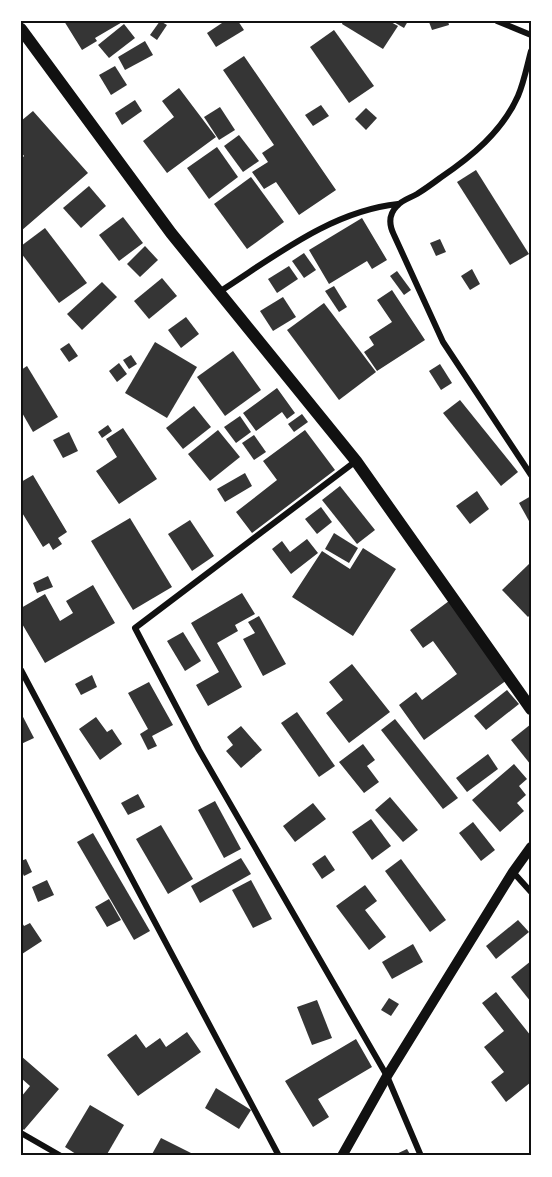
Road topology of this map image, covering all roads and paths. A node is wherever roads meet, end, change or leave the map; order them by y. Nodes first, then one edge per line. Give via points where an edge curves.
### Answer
1 (497, 21) edge
2 (21, 29) edge
3 (531, 35) edge
4 (531, 51) edge
5 (398, 204) junction
6 (219, 292) junction
7 (356, 461) junction
8 (531, 475) edge
9 (21, 670) edge
10 (531, 709) edge
11 (531, 847) edge
12 (513, 872) junction
13 (531, 892) edge
14 (387, 1076) junction
15 (21, 1133) edge
16 (61, 1156) edge
17 (279, 1156) edge
18 (342, 1156) edge
19 (421, 1156) edge

1 - 3 street
2 - 6 main road
4 - 5 street via 518,96 484,145
5 - 6 street via 341,218
5 - 8 street via 391,214 390,227 442,342
6 - 7 main road
7 - 10 main road
7 - 14 street via 135,628 199,750
9 - 17 street
11 - 12 street
12 - 13 street
12 - 14 street
14 - 18 street
14 - 19 street
15 - 16 street

